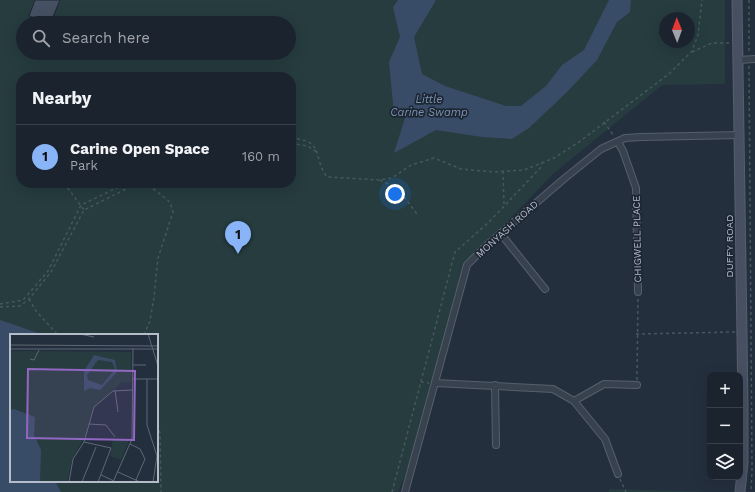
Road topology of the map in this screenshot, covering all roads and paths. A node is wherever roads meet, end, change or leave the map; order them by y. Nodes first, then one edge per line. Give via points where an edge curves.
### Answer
1 (702, 0) edge
2 (737, 0) edge
3 (749, 0) edge
4 (738, 42) junction
5 (690, 52) junction
6 (739, 60) junction
7 (752, 60) edge
8 (604, 122) junction
9 (740, 135) junction
10 (296, 138) edge
11 (618, 142) junction
12 (296, 144) edge
13 (319, 153) junction
14 (443, 163) junction
15 (442, 166) dead end
16 (503, 171) junction
17 (380, 180) junction
18 (68, 188) edge
19 (117, 188) edge
20 (128, 188) edge
21 (152, 188) edge
22 (81, 205) junction
23 (504, 205) dead end
24 (84, 210) junction
25 (417, 214) dead end
26 (501, 234) junction
27 (545, 289) dead end
28 (638, 292) joint
29 (29, 299) junction
30 (0, 304) edge
31 (0, 307) edge
32 (742, 332) junction
33 (57, 334) edge
34 (144, 334) edge
35 (636, 334) junction
36 (435, 383) junction
37 (495, 385) junction
38 (637, 385) joint
39 (574, 401) junction
40 (158, 428) edge
41 (496, 445) dead end
42 (618, 474) joint
43 (161, 492) edge
44 (405, 492) edge
45 (626, 492) edge
46 (740, 492) edge
47 (750, 492) edge

1 - 5 path via 698,35
2 - 4 main road, DUFFY ROAD
3 - 7 path
4 - 5 path via 712,43
4 - 6 main road, DUFFY ROAD
5 - 8 path via 670,73
6 - 7 street
6 - 9 main road, DUFFY ROAD
7 - 47 path
8 - 11 path
8 - 16 path via 554,158 524,170
9 - 11 street, MONYASH ROAD via 641,137 625,138
9 - 32 main road, DUFFY ROAD
10 - 13 path via 314,146
11 - 26 street, MONYASH ROAD via 601,149
11 - 28 street, CHIGWELL PLACE via 636,188
12 - 13 path via 307,146
13 - 17 path via 323,172 327,177
14 - 15 path
14 - 16 path via 461,169
14 - 17 path via 434,158 411,165 392,178
16 - 23 path
17 - 25 path via 398,189
18 - 22 path
19 - 22 path
20 - 24 path
21 - 34 path via 170,202 173,212 158,258 150,321
22 - 24 path
22 - 30 path via 48,271 23,300
24 - 29 path via 51,272
26 - 27 street
26 - 36 street, MONYASH ROAD via 467,265
28 - 35 path
29 - 31 path via 20,306
29 - 33 path via 36,311
32 - 35 path
32 - 46 main road, DUFFY ROAD via 743,463
35 - 38 path
36 - 37 street
36 - 44 street, MONYASH ROAD
37 - 39 street via 553,389
37 - 41 street
38 - 39 street via 604,384
39 - 42 street via 605,439
40 - 43 path
42 - 45 path

